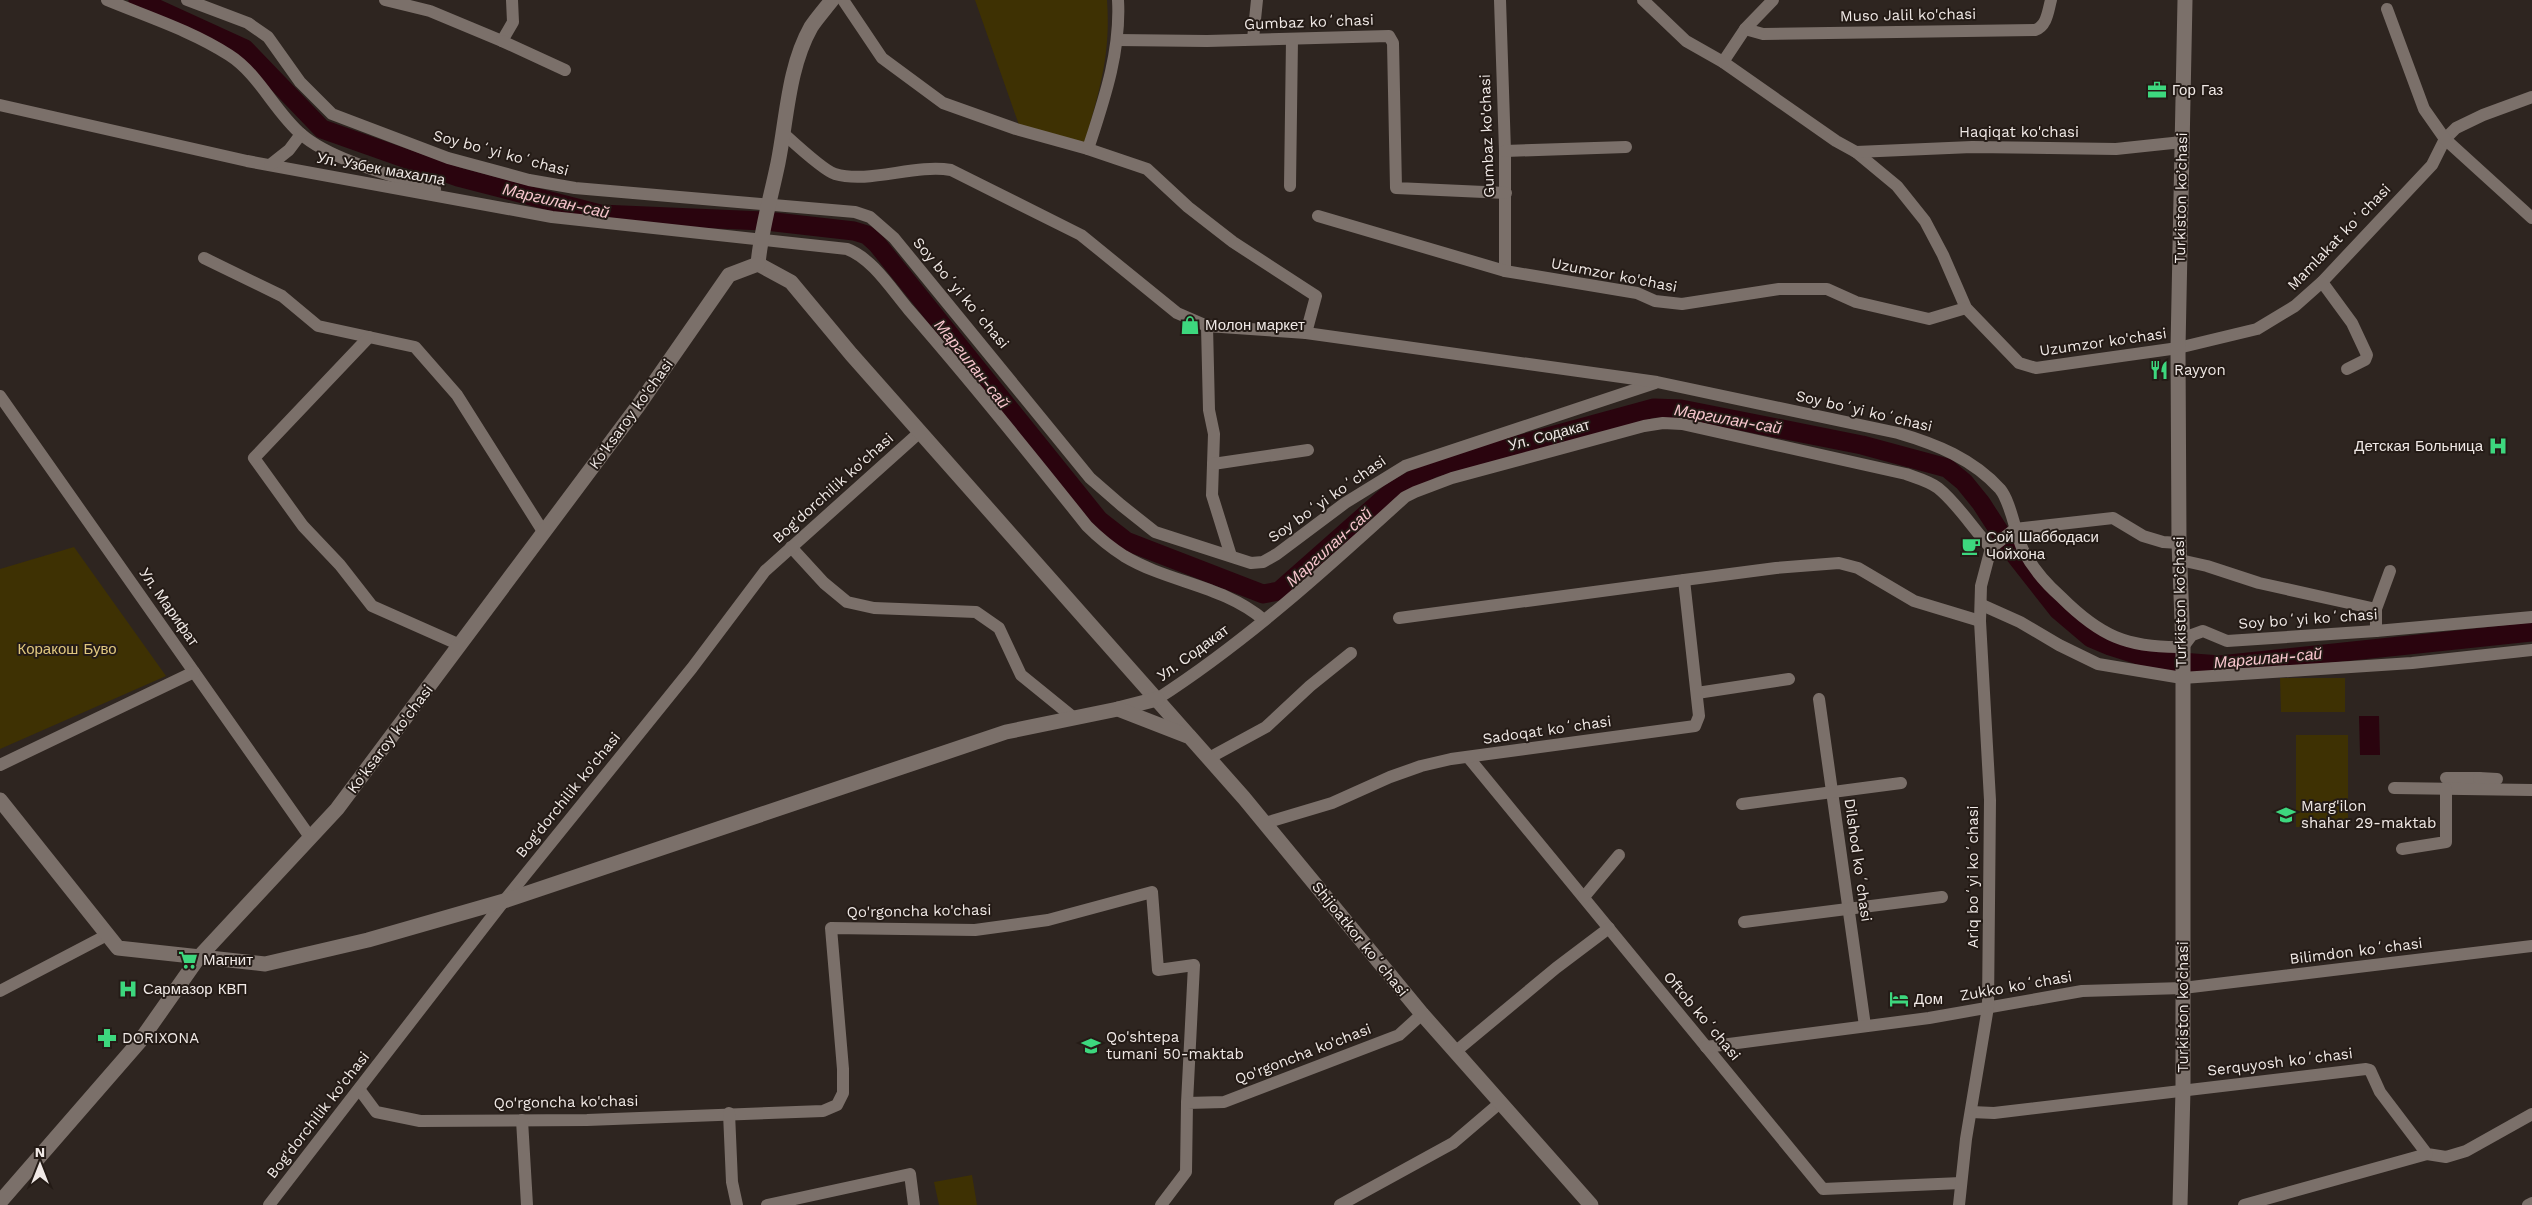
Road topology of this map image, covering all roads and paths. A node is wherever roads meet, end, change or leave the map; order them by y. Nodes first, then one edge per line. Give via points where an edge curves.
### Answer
1 (107, 0) edge
2 (187, 0) edge
3 (385, 0) edge
4 (512, 0) edge
5 (832, 0) edge
6 (844, 0) edge
7 (1118, 0) edge
8 (1256, 0) edge
9 (1500, 0) edge
10 (1643, 0) edge
11 (1773, 0) edge
12 (2051, 0) edge
13 (2185, 0) edge
14 (2387, 9) dead end
15 (1745, 30) junction
16 (1292, 39) junction
17 (1117, 40) junction
18 (1253, 40) junction
19 (502, 41) junction
20 (1723, 62) junction
21 (565, 70) dead end
22 (2532, 97) edge
23 (0, 105) edge
24 (783, 133) junction
25 (301, 134) junction
26 (2445, 139) junction
27 (2182, 142) junction
28 (1626, 147) dead end
29 (1088, 149) junction
30 (1505, 151) junction
31 (1856, 152) junction
32 (270, 165) junction
33 (1290, 186) dead end
34 (1506, 193) junction
35 (769, 204) junction
36 (485, 205) junction
37 (1318, 216) dead end
38 (2532, 218) edge
39 (760, 241) junction
40 (204, 258) dead end
41 (758, 264) junction
42 (1505, 271) junction
43 (2322, 282) junction
44 (1966, 308) junction
45 (1206, 326) junction
46 (1306, 333) junction
47 (369, 337) junction
48 (2178, 348) junction
49 (2346, 369) dead end
50 (1657, 382) junction
51 (0, 396) edge
52 (920, 432) junction
53 (1308, 450) dead end
54 (1213, 464) junction
55 (2014, 530) junction
56 (544, 533) junction
57 (2179, 542) junction
58 (1992, 546) junction
59 (791, 547) junction
60 (1231, 556) junction
61 (2180, 560) junction
62 (2390, 571) dead end
63 (1684, 580) junction
64 (1982, 605) junction
65 (2376, 609) junction
66 (2532, 617) edge
67 (1399, 618) dead end
68 (1264, 620) junction
69 (1980, 621) junction
70 (2376, 631) junction
71 (460, 645) junction
72 (2183, 647) junction
73 (2532, 650) edge
74 (1351, 653) dead end
75 (194, 672) junction
76 (2182, 678) junction
77 (1789, 679) dead end
78 (1697, 693) junction
79 (1819, 699) dead end
80 (1157, 700) junction
81 (1112, 710) junction
82 (1074, 718) junction
83 (1190, 737) junction
84 (1209, 758) junction
85 (1468, 758) junction
86 (0, 765) edge
87 (2497, 778) dead end
88 (1901, 783) dead end
89 (2446, 783) junction
90 (2479, 784) junction
91 (2394, 788) dead end
92 (2532, 790) edge
93 (1832, 793) junction
94 (0, 800) edge
95 (1742, 804) dead end
96 (1265, 823) junction
97 (310, 837) junction
98 (2402, 850) dead end
99 (1619, 855) dead end
100 (1584, 897) junction
101 (1942, 897) dead end
102 (504, 901) junction
103 (1848, 908) junction
104 (1744, 922) dead end
105 (1609, 928) junction
106 (107, 935) junction
107 (2532, 946) edge
108 (199, 957) junction
109 (2183, 988) junction
110 (0, 991) edge
111 (1988, 1007) junction
112 (1422, 1014) junction
113 (1866, 1026) junction
114 (1706, 1047) junction
115 (1455, 1052) junction
116 (359, 1089) junction
117 (2183, 1090) junction
118 (1501, 1102) junction
119 (1187, 1103) junction
120 (1971, 1112) junction
121 (729, 1113) junction
122 (2532, 1114) edge
123 (522, 1120) junction
124 (2427, 1154) junction
125 (1961, 1183) junction
126 (0, 1202) edge
127 (2532, 1202) edge
128 (269, 1205) edge
129 (527, 1205) edge
130 (737, 1205) edge
131 (767, 1205) edge
132 (914, 1205) edge
133 (1161, 1205) edge
134 (1340, 1205) edge
135 (1591, 1205) edge
136 (1959, 1205) edge
137 (2180, 1205) edge
138 (2244, 1205) edge
139 (2528, 1205) edge

1 - 25 street via 186,33 230,56 259,83
2 - 35 street, Soy boʻyi koʻchasi via 248,23 268,37 300,82 332,114 448,158 529,180 575,188
3 - 19 street via 430,11
4 - 19 street via 513,22
5 - 24 street via 812,26 800,50
6 - 29 street via 882,58 943,103 1016,129
7 - 17 street via 1120,25
8 - 18 street
9 - 30 street, Gumbaz ko'chasi
10 - 20 street, Uzumzor ko'chasi via 1686,40
11 - 15 street
12 - 15 street, Muso Jalil ko'chasi via 2044,23 2035,30 1763,34
13 - 27 street, Turkiston ko’chasi
14 - 26 street via 2424,108
15 - 20 street
16 - 18 street, Gumbaz koʻchasi
16 - 33 street
16 - 34 street, Gumbaz koʻchasi via 1386,36 1393,40 1396,188
17 - 18 street, Gumbaz koʻchasi
17 - 29 street via 1110,77
19 - 21 street
20 - 31 street, Uzumzor ko'chasi
22 - 26 street, Mamlakat koʻchasi via 2474,119 2456,128
23 - 32 street, Ул. Узбек махалла
24 - 35 street
24 - 45 street, Soy boʻyi koʻchasi via 833,174 852,176 936,168 951,170 1081,235 1177,313
25 - 32 street via 289,150
25 - 36 street via 333,153
26 - 38 street
26 - 43 street, Mamlakat koʻchasi via 2432,165
27 - 31 street, Haqiqat ko'chasi via 2116,149 1972,147
27 - 48 street, Turkiston ko’chasi
28 - 30 street
29 - 46 street via 1147,169 1233,242 1316,296
30 - 34 street, Gumbaz ko'chasi
31 - 44 street, Uzumzor ko'chasi via 1897,186 1925,221
32 - 36 street, Ул. Узбек махалла
34 - 42 street, Gumbaz ko'chasi
35 - 39 street
35 - 60 street, Soy boʻyi koʻchasi via 855,212 870,217 894,238 934,284 1090,478 1155,532
36 - 39 street, Ул. Узбек махалла via 552,218
37 - 42 street, Uzumzor ko'chasi
39 - 41 street
39 - 68 street, Ул. Узбек махалла via 848,249 862,257 1104,543 1142,564 1234,598
40 - 47 street via 282,296 318,326
41 - 52 street via 791,282
41 - 56 street, Ko'ksaroy ko'chasi via 729,275
42 - 44 street, Uzumzor ko'chasi via 1637,293 1668,304 1795,287 1826,289 1856,302 1929,319
43 - 48 street, Mamlakat koʻchasi via 2295,306 2257,329
43 - 49 street via 2352,323 2367,355 2365,360
44 - 48 street, Uzumzor ko'chasi via 2019,363 2036,368
45 - 46 street, Soy boʻyi koʻchasi
45 - 54 street via 1209,410 1214,434
46 - 50 street, Soy boʻyi koʻchasi
47 - 56 street via 415,347 457,395
47 - 71 street via 254,458 303,526 340,565 372,606
48 - 57 street, Turkiston ko’chasi
50 - 55 street, Soy boʻyi koʻchasi via 1898,433 1931,443 1959,456 2001,491
50 - 60 street, Soy boʻyi koʻchasi via 1404,466 1345,503 1263,562 1251,563
51 - 75 street, Ул. Марифат
52 - 59 street, Bog'dorchilik ko'chasi
52 - 80 street
53 - 54 street
54 - 60 street via 1212,495
55 - 57 street via 2113,518 2143,536 2163,542
55 - 58 street
55 - 72 street, Soy boʻyi koʻchasi via 2039,576 2098,630 2142,646
56 - 71 street, Ko'ksaroy ko'chasi
57 - 61 street, Turkiston ko’chasi
58 - 64 street, Ariq boʻyi koʻchasi via 1981,586
58 - 68 street, Ул. Содакат via 1946,495 1926,481 1872,465 1682,424 1663,423 1452,478 1415,492
59 - 82 street via 824,583 847,602 874,608 976,612 999,628 1021,675
59 - 102 street, Bog'dorchilik ko'chasi via 765,571 692,668
61 - 65 street via 2259,583
61 - 72 street, Turkiston ko’chasi
62 - 65 street
63 - 67 street
63 - 69 street via 1840,563 1858,568 1914,601
63 - 78 street, Sadoqat koʻchasi
64 - 69 street, Ariq boʻyi koʻchasi
64 - 76 street via 2098,664
65 - 70 street
66 - 70 street, Soy boʻyi koʻchasi
68 - 80 street, Ул. Содакат via 1202,670
69 - 111 street, Ariq boʻyi koʻchasi via 1990,800
70 - 72 street, Soy boʻyi koʻchasi via 2227,641 2203,631 2192,634
71 - 97 street, Ko'ksaroy ko'chasi via 337,809
72 - 76 street, Turkiston ko’chasi
73 - 76 street
74 - 84 street via 1266,726
75 - 86 street
75 - 97 street, Ул. Марифат
76 - 109 street, Turkiston ko’chasi
77 - 78 street
78 - 85 street, Sadoqat koʻchasi via 1699,720 1691,727
79 - 93 street, Dilshod koʻchasi
80 - 81 street
80 - 83 street
81 - 82 street
81 - 83 street, Shijoatkor koʻchasi
82 - 102 street via 1006,732
83 - 84 street, Shijoatkor koʻchasi
84 - 96 street, Shijoatkor koʻchasi
85 - 96 street, Sadoqat koʻchasi via 1421,766 1332,802
85 - 100 street, Oftob koʻchasi
87 - 90 street
88 - 93 street
89 - 90 street
89 - 91 street
89 - 98 street via 2446,842
90 - 92 street
93 - 95 street
93 - 103 street, Dilshod koʻchasi
94 - 106 street
96 - 112 street, Shijoatkor koʻchasi
97 - 108 street, Ko'ksaroy ko'chasi
99 - 100 street
100 - 105 street, Oftob koʻchasi
101 - 103 street
102 - 108 street via 368,940 265,964
102 - 116 street, Bog'dorchilik ko'chasi
103 - 104 street
103 - 113 street, Dilshod koʻchasi
105 - 114 street, Oftob koʻchasi
105 - 115 street
106 - 108 street via 118,948
106 - 110 street
107 - 109 street, Bilimdon koʻchasi
108 - 126 street, Ko'ksaroy ko'chasi via 140,1041
109 - 111 street, Zukko koʻchasi via 2082,991
109 - 117 street, Turkiston ko’chasi
111 - 113 street, Zukko koʻchasi
111 - 120 street, Ariq boʻyi koʻchasi
112 - 115 street, Shijoatkor koʻchasi
112 - 119 street, Qo'rgoncha ko'chasi via 1399,1035 1224,1102
113 - 114 street, Zukko koʻchasi
114 - 125 street, Oftob koʻchasi via 1823,1189
115 - 118 street, Shijoatkor koʻchasi
116 - 123 street, Qo'rgoncha ko'chasi via 376,1112 420,1121
116 - 128 street, Bog'dorchilik ko'chasi
117 - 120 street via 2004,1112
117 - 124 street, Serquyosh koʻchasi via 2370,1070 2380,1092
117 - 137 street, Turkiston ko’chasi
118 - 134 street via 1452,1144
118 - 135 street, Shijoatkor koʻchasi
119 - 121 street, Qo'rgoncha ko'chasi via 1194,965 1158,970 1152,892 1048,920 975,930 830,928 843,1069 843,1093 837,1105 823,1111
119 - 133 street, Qo'rgoncha ko'chasi via 1186,1172
120 - 125 street, Ariq boʻyi koʻchasi
121 - 123 street, Qo'rgoncha ko'chasi
121 - 130 street via 732,1182
122 - 124 street via 2466,1151 2446,1157
123 - 129 street
124 - 138 street
125 - 136 street, Ariq boʻyi koʻchasi
127 - 139 street
131 - 132 street via 910,1174

